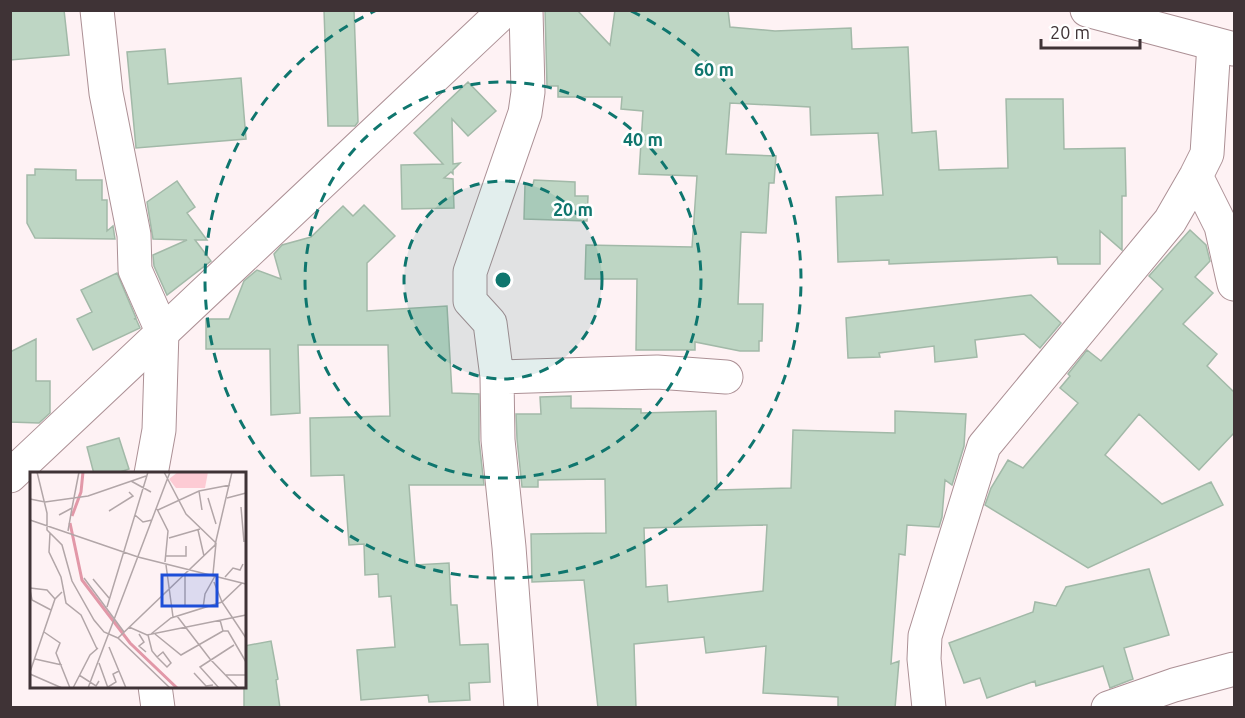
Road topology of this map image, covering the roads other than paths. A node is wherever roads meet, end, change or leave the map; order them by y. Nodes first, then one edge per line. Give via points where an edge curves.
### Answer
1 (97, 10) edge
2 (505, 10) edge
3 (526, 10) edge
4 (1087, 10) edge
5 (1224, 47) edge
6 (1197, 176) junction
7 (1234, 284) edge
8 (162, 331) junction
9 (497, 376) junction
10 (726, 377) dead end
11 (151, 472) edge
12 (10, 476) edge
13 (1234, 669) edge
14 (155, 688) edge
15 (158, 708) edge
16 (521, 708) edge
17 (928, 708) edge
18 (1108, 708) edge

1 - 8 street via 106,93 134,235 135,270
2 - 8 street
3 - 9 street via 525,113 470,272 470,301 490,323
4 - 5 street
5 - 6 street via 1207,154
6 - 7 street via 1221,226
6 - 17 street via 1170,221 984,446 925,636
8 - 11 street via 159,430
8 - 12 street
9 - 10 street via 657,372
9 - 16 street via 498,440
13 - 18 street
14 - 15 street

